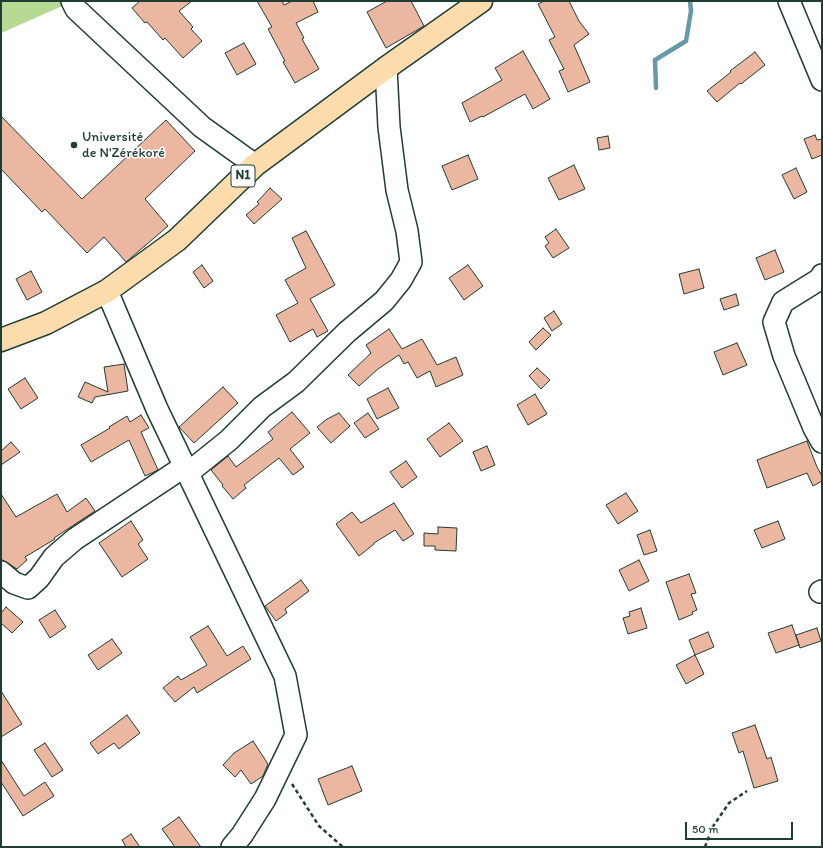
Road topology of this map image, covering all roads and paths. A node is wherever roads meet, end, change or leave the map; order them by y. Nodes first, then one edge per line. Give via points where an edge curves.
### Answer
1 (72, 1) edge
2 (481, 1) edge
3 (795, 3) edge
4 (386, 68) junction
5 (822, 80) edge
6 (256, 165) junction
7 (822, 275) edge
8 (107, 291) junction
9 (1, 340) edge
10 (822, 442) edge
11 (186, 470) junction
12 (1, 572) edge
13 (281, 766) junction
14 (747, 791) dead end
15 (232, 847) edge
16 (343, 847) edge
17 (705, 847) edge

1 - 6 street via 76,9 202,127
2 - 4 main road, N1
3 - 5 street
4 - 6 main road, N1
4 - 11 street via 397,190 411,262 401,280 384,301 347,332 296,382 262,407 229,440
6 - 8 main road, N1 via 177,240
7 - 10 street via 820,279 783,302 774,322 784,356
8 - 9 main road, N1 via 46,323
8 - 11 street
11 - 12 street via 75,539 54,557 39,578 28,588 14,583
11 - 13 street via 285,676 296,735
13 - 15 street via 265,799
13 - 16 path via 319,826
14 - 17 path via 729,803 712,828

